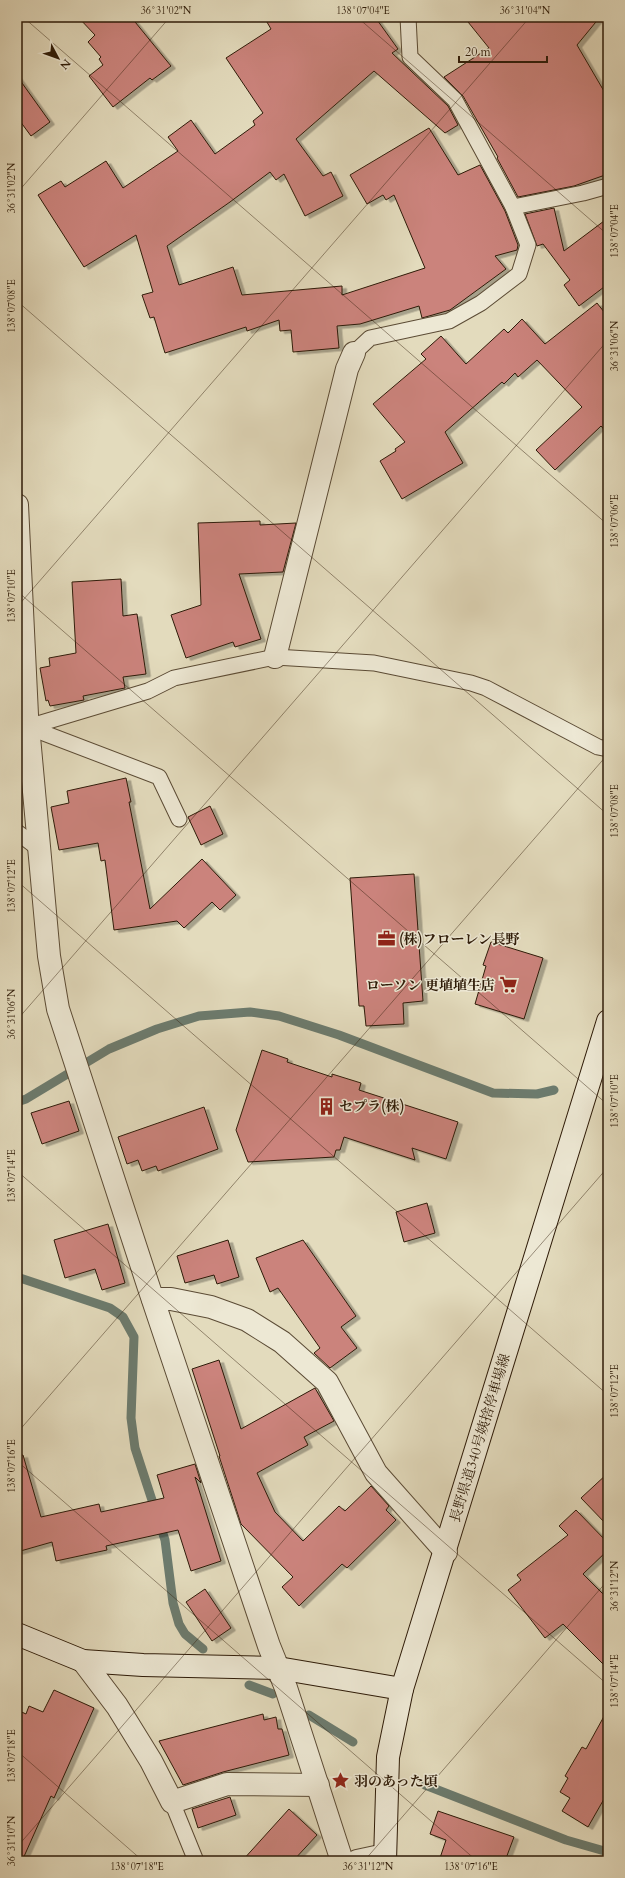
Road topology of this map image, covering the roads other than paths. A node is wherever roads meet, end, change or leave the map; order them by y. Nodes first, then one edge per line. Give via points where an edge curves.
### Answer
1 (408, 17) edge
2 (608, 186) edge
3 (513, 207) junction
4 (354, 353) joint
5 (17, 505) edge
6 (275, 657) junction
7 (24, 719) edge
8 (608, 749) edge
9 (179, 819) dead end
10 (17, 832) edge
11 (39, 849) junction
12 (608, 1021) edge
13 (153, 1299) junction
14 (446, 1552) junction
15 (17, 1634) edge
16 (83, 1660) junction
17 (278, 1668) junction
18 (402, 1689) junction
19 (318, 1785) junction
20 (172, 1802) junction
21 (385, 1858) edge
22 (196, 1861) edge
23 (342, 1861) edge
24 (356, 1861) edge

1 - 3 lane via 410,57 455,100
2 - 3 lane
3 - 4 lane via 528,246 519,274 481,303 449,321 370,338
4 - 6 street via 347,369
5 - 7 street
6 - 7 lane via 174,678 148,691
6 - 8 lane via 374,664 471,683 486,688 598,747
7 - 9 lane via 159,777
7 - 11 street
10 - 11 lane
11 - 13 street via 49,956 58,1009
12 - 14 street, 長野県道340号姨捨停車場線
13 - 14 street via 171,1299 211,1307 247,1320 288,1347 327,1382 376,1473
13 - 17 street
14 - 18 street, 長野県道340号姨捨停車場線
15 - 16 street
16 - 17 street via 143,1665
16 - 20 street via 117,1706 151,1761
17 - 18 street
17 - 19 street
18 - 21 street, 長野県道340号姨捨停車場線 via 388,1757
19 - 20 street via 226,1784
19 - 23 street
20 - 22 lane
21 - 24 street

